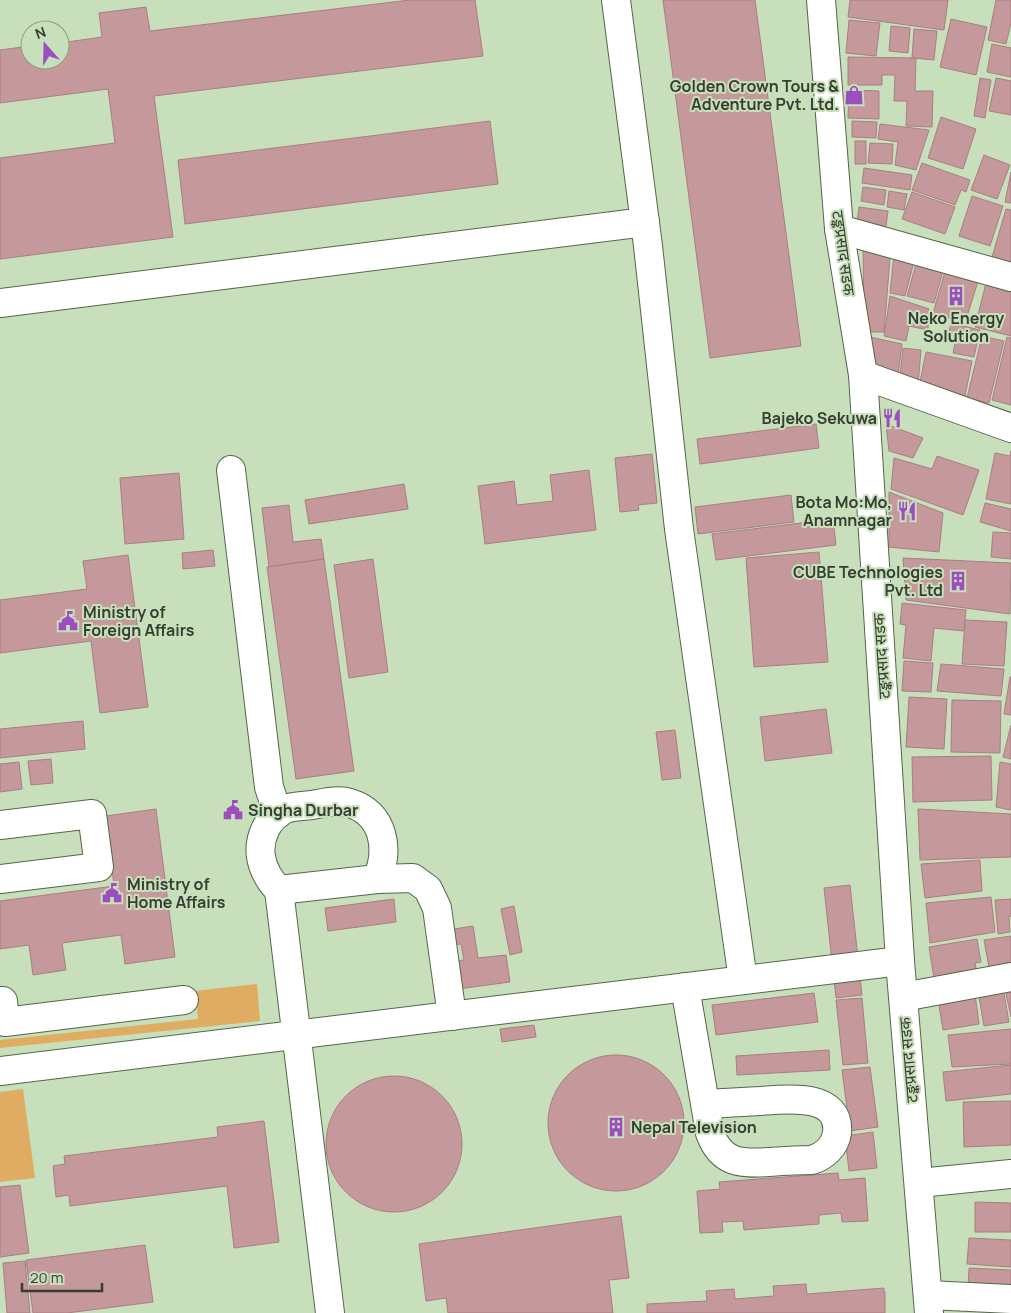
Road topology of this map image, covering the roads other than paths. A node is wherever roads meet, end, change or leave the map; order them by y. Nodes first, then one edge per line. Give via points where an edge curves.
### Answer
1 (616, 0) edge
2 (821, 0) edge
3 (645, 222) junction
4 (839, 229) junction
5 (1011, 277) edge
6 (0, 303) edge
7 (863, 375) junction
8 (1011, 428) edge
9 (232, 470) dead end
10 (278, 814) junction
11 (0, 825) edge
12 (0, 879) edge
13 (377, 879) junction
14 (279, 890) junction
15 (900, 961) junction
16 (1011, 977) edge
17 (743, 980) junction
18 (685, 987) junction
19 (903, 997) junction
20 (184, 1000) dead end
21 (0, 1001) edge
22 (452, 1016) junction
23 (296, 1035) junction
24 (0, 1071) edge
25 (706, 1104) dead end
26 (1011, 1174) edge
27 (919, 1183) junction
28 (1011, 1299) edge
29 (929, 1304) edge
30 (330, 1313) edge

1 - 3 street
2 - 4 street, टङ्कप्रसाद सडक
3 - 6 street
3 - 17 street via 679,529
4 - 5 street
4 - 7 street, टङ्कप्रसाद सडक
7 - 8 street
7 - 15 street, टङ्कप्रसाद सडक
9 - 10 street via 269,787
10 - 13 street via 287,808 338,801 360,808 376,823 384,845 382,868
10 - 14 street via 265,830 260,851 262,863
11 - 12 street via 92,814 99,867
13 - 14 street
13 - 22 street via 413,878 428,889 437,908
14 - 23 street
15 - 17 street
15 - 19 street, टङ्कप्रसाद सडक
16 - 19 street
17 - 18 street
18 - 22 street
18 - 25 street
19 - 27 street, टङ्कप्रसाद सडक
20 - 21 street via 5,1022 3,1000
22 - 23 street
23 - 24 street
23 - 30 street
26 - 27 street
27 - 29 street, टङ्कप्रसाद सडक
28 - 29 street

